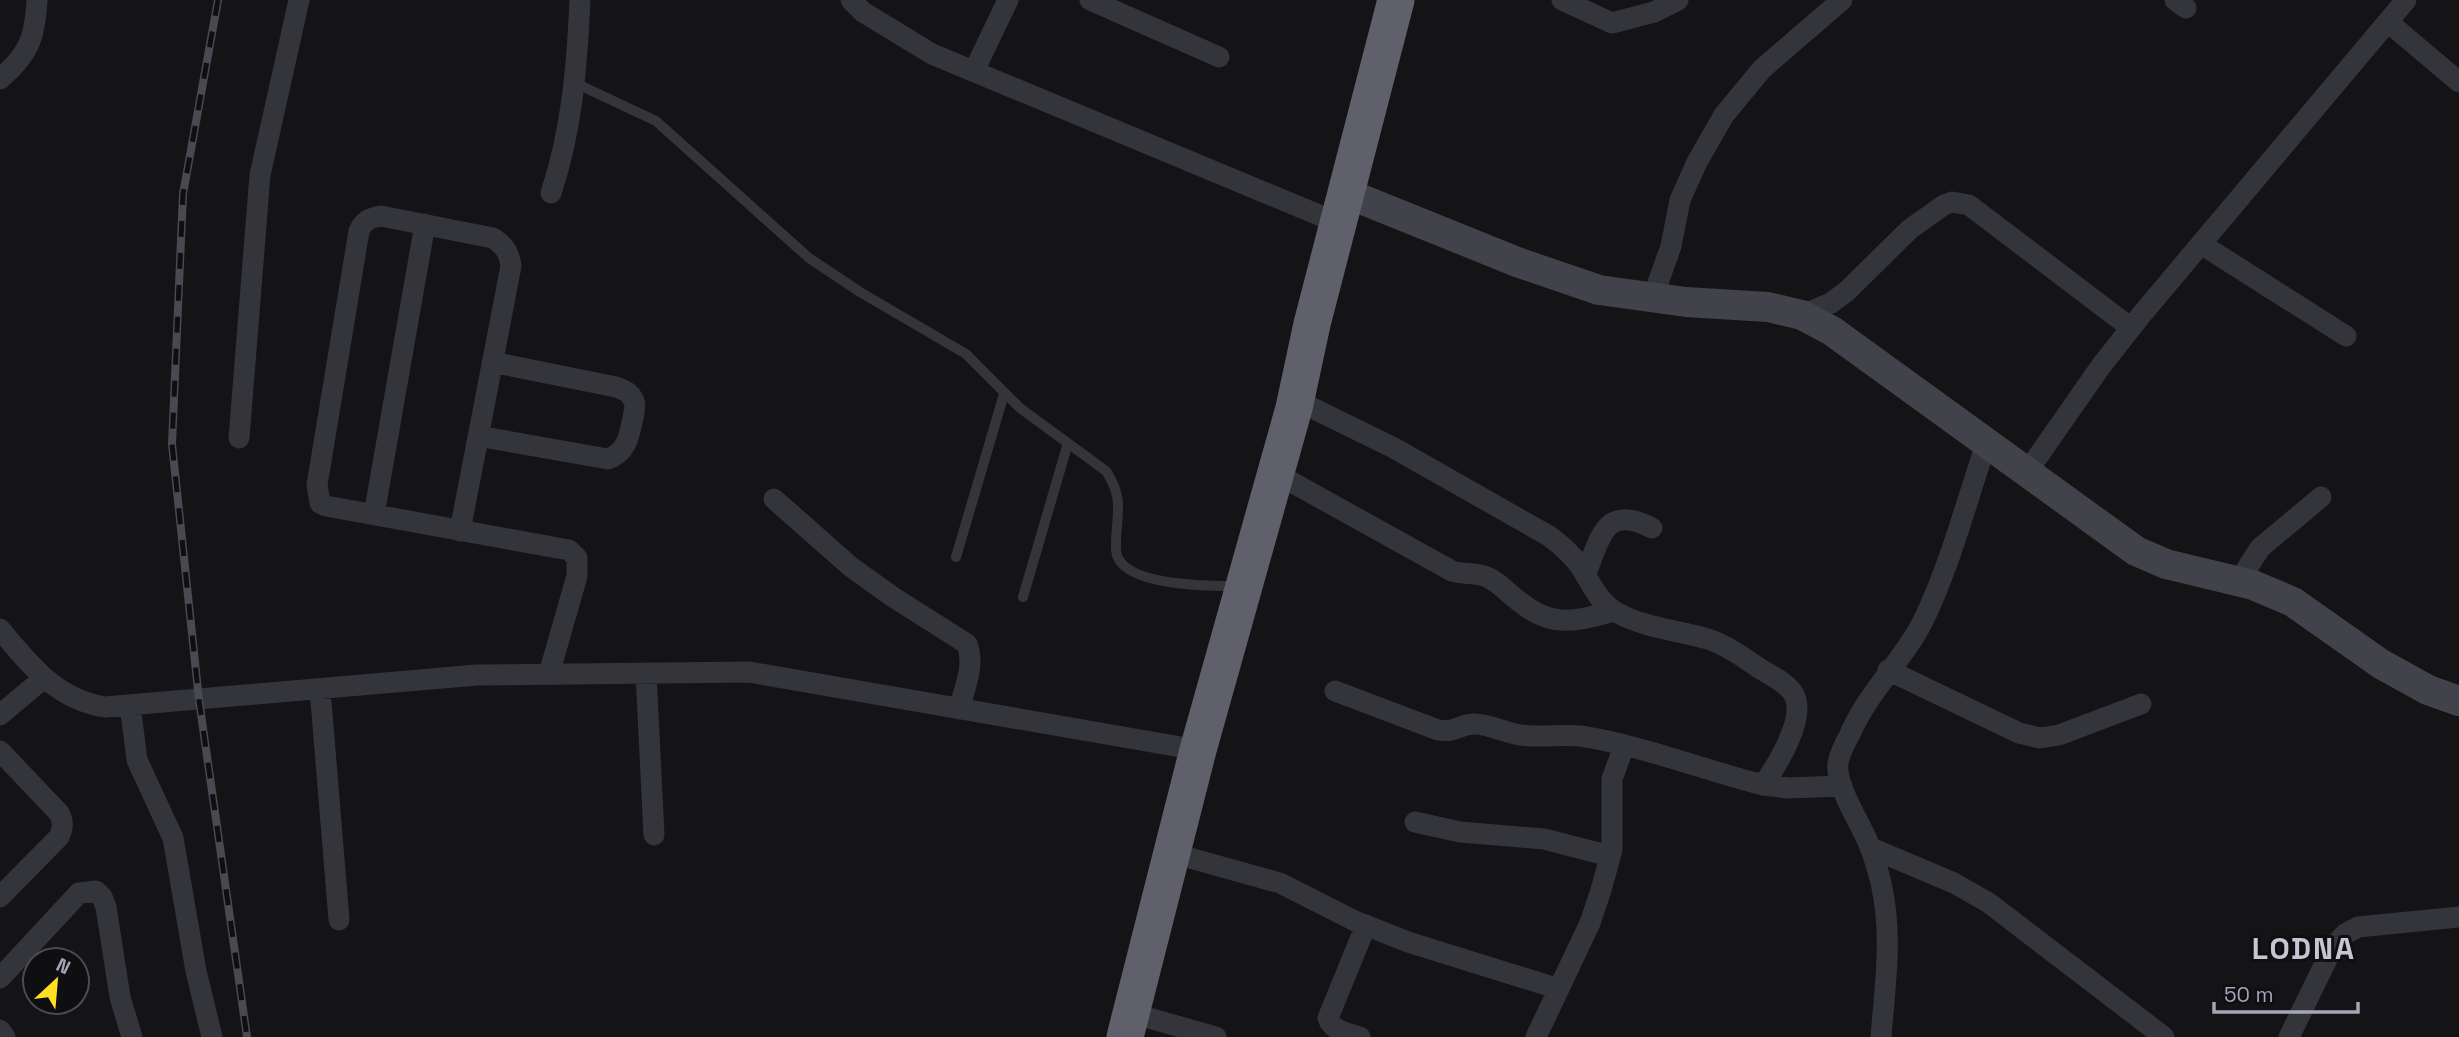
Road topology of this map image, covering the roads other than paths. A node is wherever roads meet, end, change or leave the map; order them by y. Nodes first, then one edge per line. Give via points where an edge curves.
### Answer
1 (37, 0) edge
2 (299, 0) edge
3 (580, 0) edge
4 (851, 0) edge
5 (1008, 0) edge
6 (1090, 0) edge
7 (1396, 0) edge
8 (1562, 0) edge
9 (1678, 0) edge
10 (1842, 0) edge
11 (2406, 0) edge
12 (2388, 22) junction
13 (1219, 57) dead end
14 (974, 71) junction
15 (0, 79) edge
16 (2459, 82) edge
17 (575, 83) junction
18 (551, 194) dead end
19 (1342, 208) junction
20 (425, 224) junction
21 (2201, 244) junction
22 (1653, 297) junction
23 (1802, 315) junction
24 (2131, 328) junction
25 (2346, 336) dead end
26 (492, 362) junction
27 (1004, 394) junction
28 (1296, 400) junction
29 (478, 436) junction
30 (239, 438) dead end
31 (1987, 441) junction
32 (1068, 443) junction
33 (2027, 472) junction
34 (1277, 474) junction
35 (2321, 497) dead end
36 (775, 499) dead end
37 (374, 515) junction
38 (1652, 528) dead end
39 (460, 531) junction
40 (956, 557) dead end
41 (1585, 575) junction
42 (2239, 582) junction
43 (1245, 587) junction
44 (1023, 597) dead end
45 (1614, 611) junction
46 (0, 629) edge
47 (1888, 670) junction
48 (646, 673) junction
49 (549, 674) junction
50 (44, 678) junction
51 (320, 690) junction
52 (1335, 691) dead end
53 (2459, 701) edge
54 (2141, 704) dead end
55 (130, 705) junction
56 (959, 709) junction
57 (0, 715) edge
58 (1624, 746) junction
59 (1198, 750) junction
60 (0, 751) edge
61 (1763, 785) junction
62 (1842, 786) junction
63 (1415, 822) dead end
64 (654, 835) dead end
65 (1871, 848) junction
66 (1172, 853) junction
67 (1610, 856) junction
68 (0, 897) edge
69 (2459, 917) edge
70 (339, 920) dead end
71 (1366, 925) junction
72 (0, 978) edge
73 (1559, 989) junction
74 (1128, 1025) edge
75 (0, 1030) edge
76 (2160, 1036) edge
77 (5, 1037) edge
78 (132, 1037) edge
79 (212, 1037) edge
80 (1216, 1037) edge
81 (1360, 1037) edge
82 (1536, 1037) edge
83 (1881, 1037) edge
84 (2289, 1037) edge

1 - 15 street via 27,52
2 - 30 street via 260,175
3 - 17 street
4 - 14 street via 932,54
5 - 14 street
6 - 13 street
7 - 19 highway
8 - 9 street via 1612,23
10 - 22 street via 1762,69 1724,115 1680,200 1671,246
11 - 12 street
12 - 16 street
12 - 21 street
14 - 19 street
17 - 18 street via 563,159
17 - 27 lane via 656,121 809,258 966,354
19 - 22 street via 1599,290
19 - 28 highway
20 - 26 street via 493,238 509,253 511,266
20 - 37 street
20 - 37 street via 381,216 369,218 359,230 317,495 326,506
21 - 24 street
21 - 25 street
22 - 23 street via 1768,307
23 - 24 street via 1847,291 1910,229 1944,205 1961,202
23 - 31 street via 1832,331
24 - 33 street
26 - 29 street
26 - 29 street via 616,387 627,391 635,407 628,440 617,456 608,459
27 - 32 lane
27 - 40 lane
28 - 34 highway
28 - 41 street via 1394,448 1549,536 1566,549
29 - 39 street
31 - 33 street
31 - 47 street via 1933,598 1909,645
32 - 43 lane via 1106,471 1115,485 1120,502 1116,552 1125,567 1184,585
32 - 44 lane
33 - 42 street via 2136,551 2166,564
34 - 43 highway
34 - 45 street via 1452,571 1495,581 1540,617 1577,620
35 - 42 street via 2260,548
36 - 56 street via 851,566 967,644 971,664
37 - 39 street
38 - 41 street via 1634,519 1614,522 1601,537
39 - 49 street via 569,551 577,558 577,576
41 - 45 street
42 - 53 street via 2293,602 2381,664
43 - 59 highway
45 - 61 street via 1635,621 1710,640 1792,691 1799,705 1797,719
46 - 50 street
47 - 54 street via 2019,733 2040,738
47 - 62 street via 1856,719 1841,753
48 - 49 street
48 - 56 street via 749,672
48 - 64 street
49 - 51 street
50 - 55 street via 88,704
50 - 57 street
51 - 55 street
51 - 70 street
52 - 58 street via 1438,730 1451,732 1471,723 1484,724 1522,735 1580,736
55 - 79 street via 137,760 173,838
56 - 59 street
58 - 61 street
58 - 67 street via 1612,779
59 - 66 highway
60 - 68 street via 63,820 59,837
61 - 62 street
62 - 65 street
63 - 67 street via 1460,832 1544,839
65 - 76 street via 1989,903
65 - 83 street via 1888,924
66 - 71 street via 1280,883
66 - 74 highway
67 - 73 street via 1590,923
69 - 84 street via 2358,927 2345,934 2333,947
71 - 73 street
71 - 81 street via 1328,1018 1334,1028
72 - 78 street via 79,894 96,891 106,907 120,997
73 - 82 street
74 - 80 street
75 - 77 street

